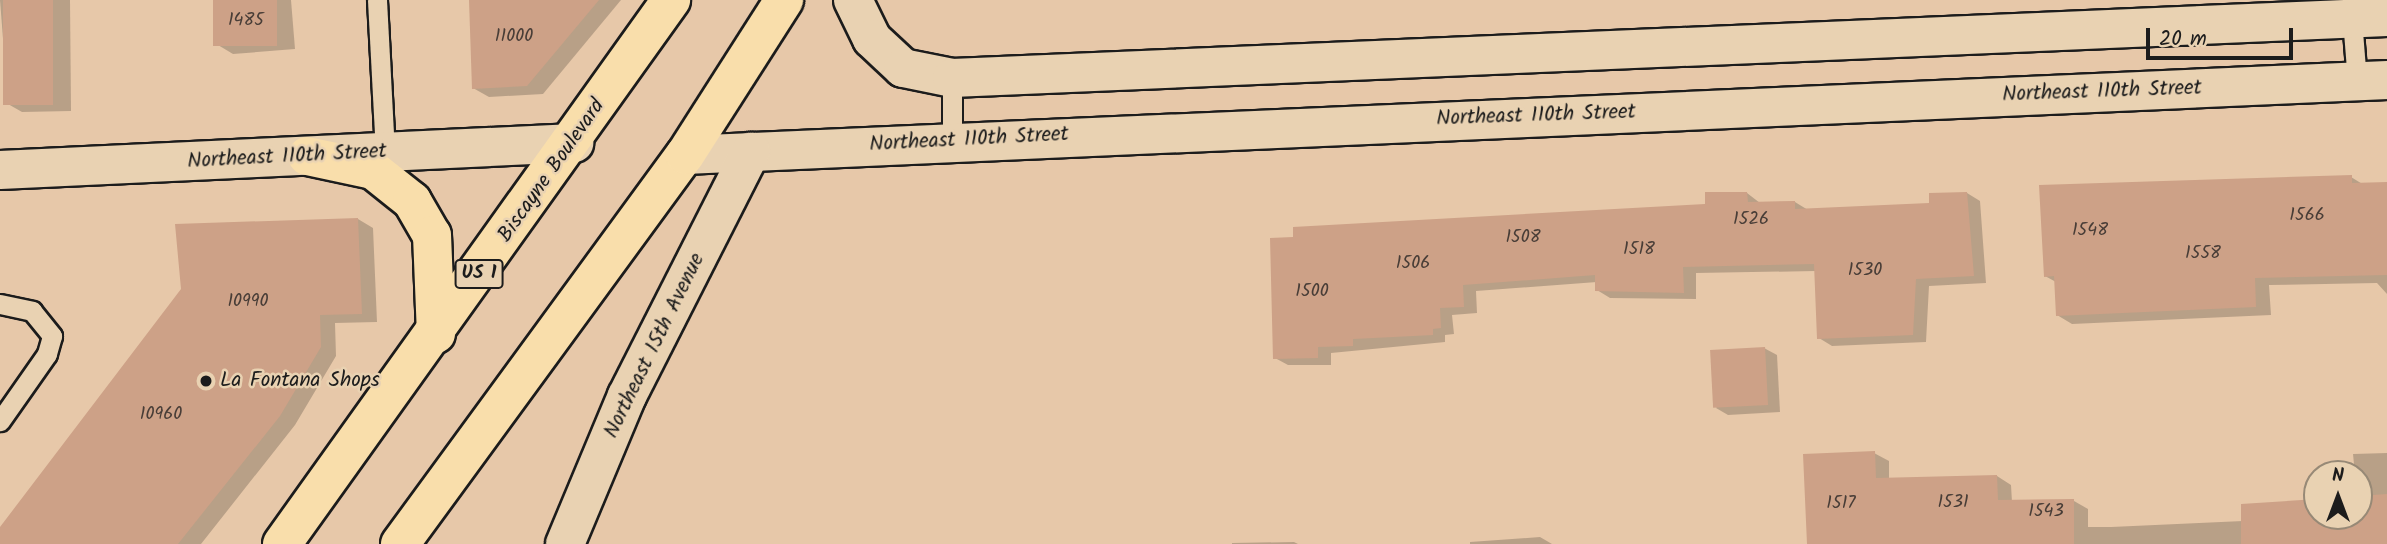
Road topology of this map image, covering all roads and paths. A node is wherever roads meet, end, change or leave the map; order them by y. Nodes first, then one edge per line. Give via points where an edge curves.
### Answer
1 (377, 0) edge
2 (671, 0) edge
3 (784, 0) edge
4 (853, 0) edge
5 (2370, 18) edge
6 (952, 78) junction
7 (2372, 81) edge
8 (952, 140) junction
9 (573, 143) junction
10 (385, 152) junction
11 (751, 152) junction
12 (685, 155) junction
13 (307, 156) junction
14 (0, 170) edge
15 (0, 304) edge
16 (436, 334) junction
17 (0, 421) edge
18 (282, 544) edge
19 (400, 544) edge
20 (565, 544) edge

1 - 10 lane
2 - 9 main road, Biscayne Boulevard / US 1
3 - 12 main road
4 - 6 street via 872,39 903,68
5 - 6 street
5 - 7 lane
6 - 8 lane
7 - 8 street, Northeast 110th Street
8 - 11 street, Northeast 110th Street
9 - 10 street, Northeast 110th Street
9 - 16 main road, Biscayne Boulevard / US 1
10 - 13 street, Northeast 110th Street
11 - 12 street, Northeast 110th Street
11 - 20 street, Northeast 15th Avenue via 627,396
12 - 19 main road
13 - 14 street, Northeast 110th Street
13 - 16 main road via 373,170 412,201 432,235
15 - 17 lane via 33,311 52,336 47,354
16 - 18 main road, Biscayne Boulevard / US 1

